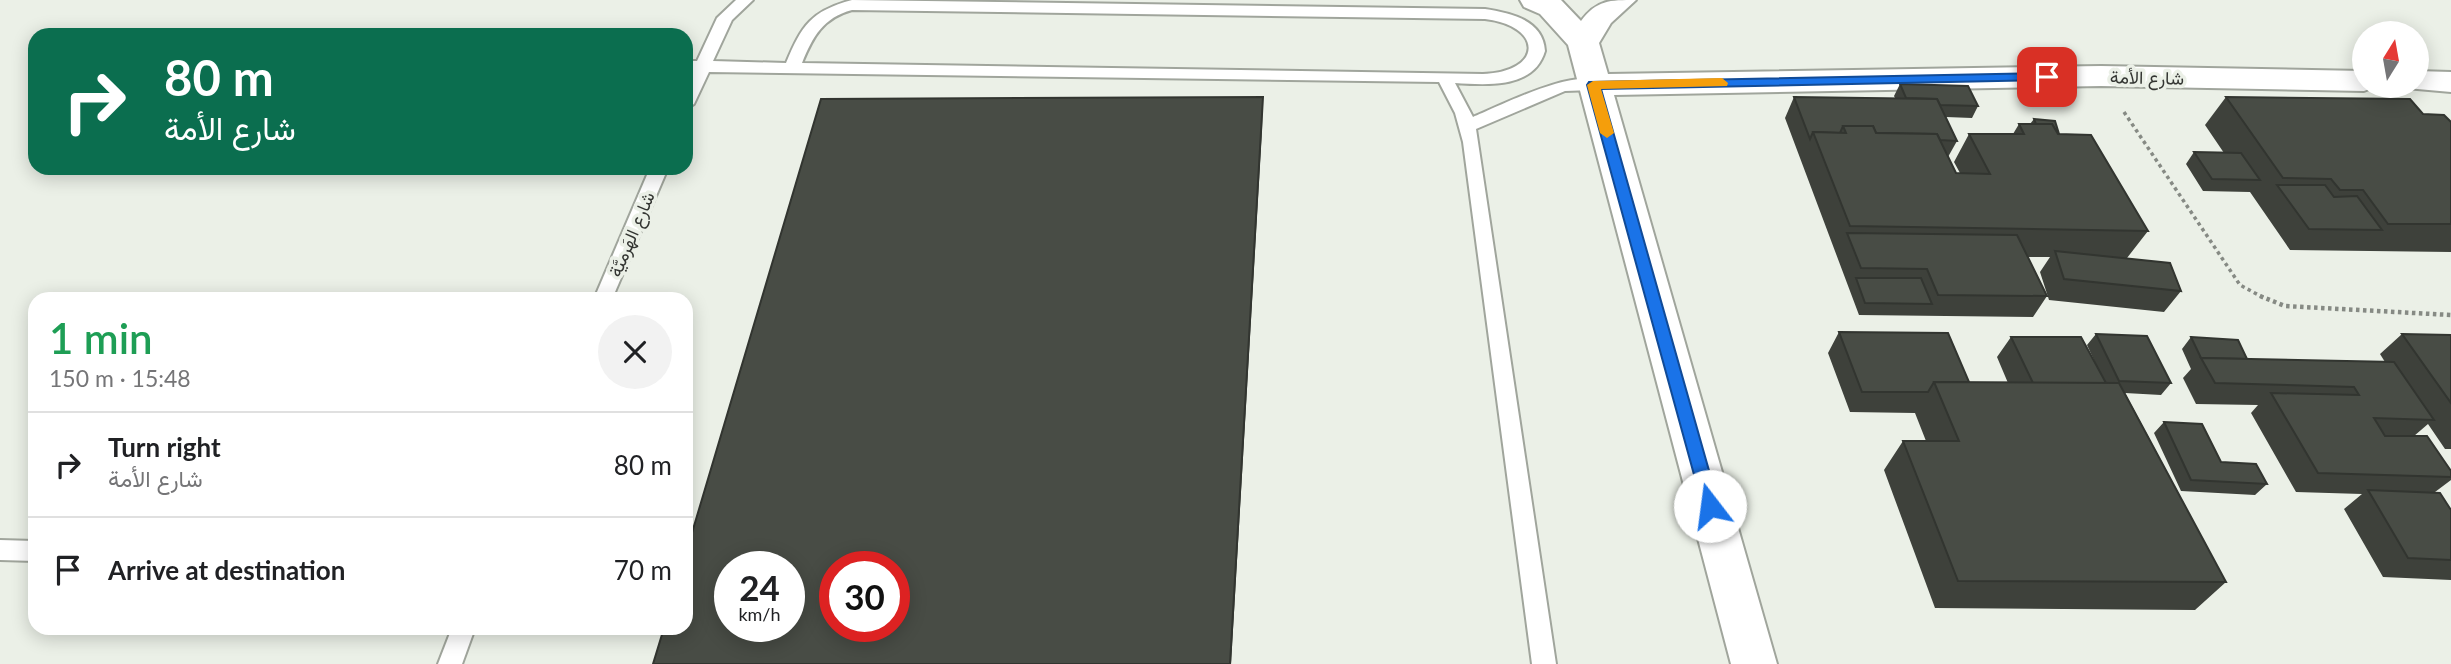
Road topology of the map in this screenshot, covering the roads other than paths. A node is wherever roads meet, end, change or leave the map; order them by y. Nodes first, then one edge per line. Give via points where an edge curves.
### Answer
1 (719, 0) edge
2 (745, 0) edge
3 (1535, 0) edge
4 (1621, 0) edge
5 (725, 18) junction
6 (1583, 43) junction
7 (694, 66) edge
8 (792, 68) junction
9 (1444, 78) junction
10 (2352, 81) edge
11 (2429, 82) edge
12 (2451, 82) edge
13 (1593, 85) junction
14 (1467, 126) junction
15 (656, 175) edge
16 (606, 292) edge
17 (0, 550) edge
18 (28, 551) edge
19 (461, 635) edge
20 (450, 664) edge
21 (1544, 664) edge
22 (1754, 664) edge

1 - 5 lane
2 - 5 lane
3 - 6 street via 1551,7
4 - 6 street via 1599,17
5 - 7 lane
6 - 13 street
7 - 8 lane
8 - 9 lane
8 - 9 lane via 815,21 852,5 1485,13 1522,24 1535,38 1536,57 1518,73
9 - 14 lane
10 - 13 street, شارع الأمة via 2101,76
11 - 12 street
13 - 14 lane via 1563,86
13 - 22 street
14 - 21 lane
15 - 16 lane, شارع الهَرميَّة
17 - 18 lane
19 - 20 lane

